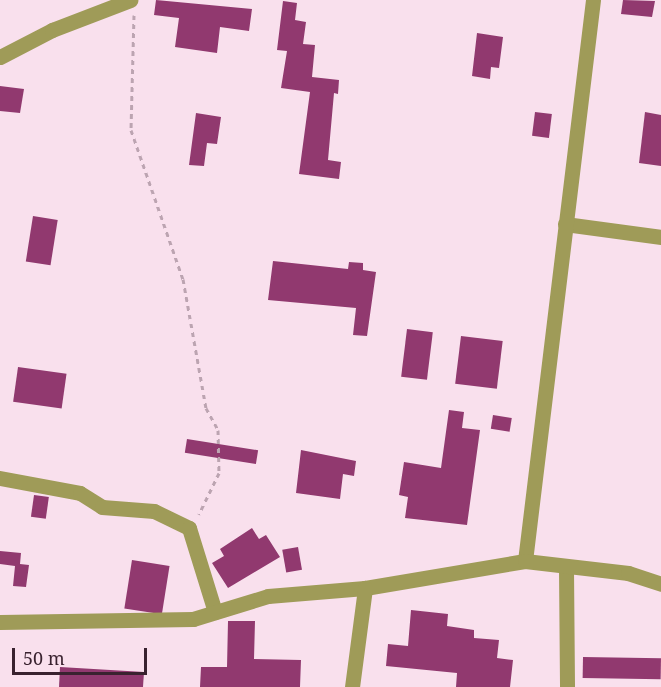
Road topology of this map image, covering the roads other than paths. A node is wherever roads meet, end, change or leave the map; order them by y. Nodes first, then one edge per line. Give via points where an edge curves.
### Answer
1 (593, 0) edge
2 (132, 5) edge
3 (0, 57) edge
4 (565, 225) junction
5 (661, 237) edge
6 (0, 478) edge
7 (525, 561) junction
8 (566, 569) junction
9 (661, 584) edge
10 (365, 588) junction
11 (214, 612) junction
12 (0, 622) edge
13 (352, 687) edge
14 (567, 687) edge

1 - 4 street
2 - 3 street via 52,30
4 - 5 street
4 - 7 street
6 - 11 street via 80,493 102,507 154,512 189,528
7 - 8 street
7 - 10 street
8 - 9 street via 628,573
8 - 14 street
10 - 11 street via 268,596
10 - 13 street
11 - 12 street via 193,619

